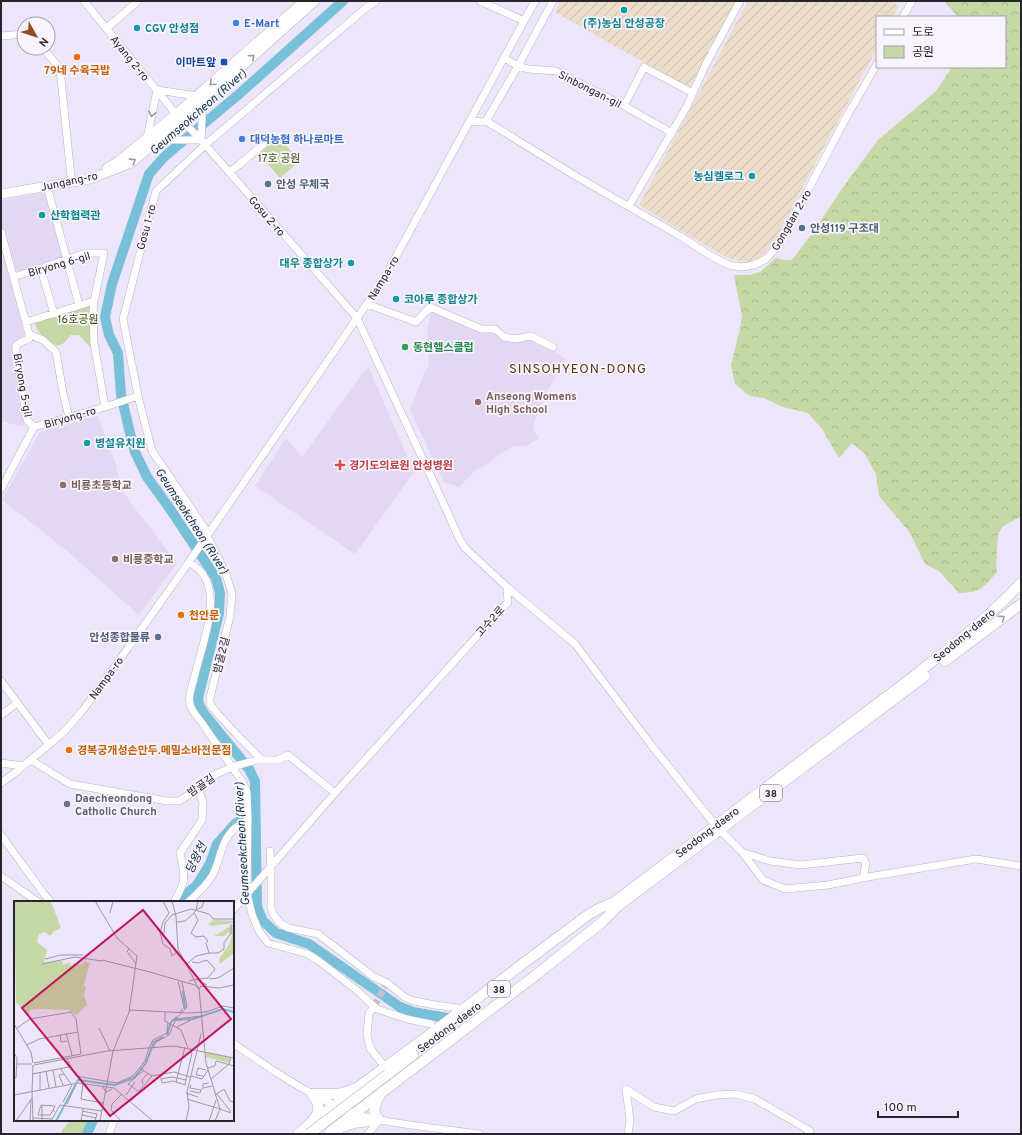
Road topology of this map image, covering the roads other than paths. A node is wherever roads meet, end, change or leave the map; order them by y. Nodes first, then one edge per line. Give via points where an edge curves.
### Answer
1 (84, 1) edge
2 (138, 1) edge
3 (304, 1) edge
4 (315, 1) edge
5 (376, 1) edge
6 (480, 1) edge
7 (535, 1) edge
8 (552, 1) edge
9 (740, 1) edge
10 (912, 1) edge
11 (368, 4) edge
12 (904, 16) edge
13 (524, 21) junction
14 (106, 28) junction
15 (16, 35) edge
16 (1, 36) edge
17 (49, 56) edge
18 (504, 58) junction
19 (518, 66) junction
20 (876, 66) edge
21 (157, 90) junction
22 (693, 93) junction
23 (201, 102) junction
24 (624, 106) junction
25 (181, 120) junction
26 (486, 121) junction
27 (469, 122) junction
28 (672, 132) junction
29 (274, 135) dead end
30 (147, 138) junction
31 (163, 140) junction
32 (203, 143) junction
33 (229, 172) junction
34 (71, 177) junction
35 (47, 186) junction
36 (1, 188) edge
37 (1, 194) edge
38 (629, 206) junction
39 (1, 232) edge
40 (66, 261) junction
41 (41, 268) junction
42 (14, 277) junction
43 (94, 301) junction
44 (367, 304) junction
45 (79, 305) junction
46 (54, 314) junction
47 (357, 318) junction
48 (26, 322) junction
49 (29, 334) junction
50 (553, 347) dead end
51 (138, 396) junction
52 (105, 407) junction
53 (69, 417) junction
54 (34, 427) junction
55 (1, 472) edge
56 (8, 476) junction
57 (1, 489) edge
58 (206, 535) junction
59 (191, 559) junction
60 (1021, 583) edge
61 (507, 586) junction
62 (1021, 604) edge
63 (923, 673) junction
64 (1, 681) edge
65 (17, 703) junction
66 (1, 715) edge
67 (49, 745) junction
68 (31, 760) junction
69 (259, 760) junction
70 (1, 763) edge
71 (23, 766) junction
72 (234, 767) junction
73 (1, 783) edge
74 (198, 788) junction
75 (335, 793) junction
76 (248, 817) junction
77 (718, 828) junction
78 (1, 835) edge
79 (270, 851) dead end
80 (742, 852) junction
81 (1021, 866) edge
82 (269, 869) junction
83 (1, 876) edge
84 (863, 878) junction
85 (249, 890) junction
86 (37, 901) edge
87 (50, 901) edge
88 (175, 901) edge
89 (189, 901) edge
90 (613, 906) junction
91 (234, 909) edge
92 (374, 1006) junction
93 (457, 1008) dead end
94 (431, 1024) dead end
95 (234, 1044) edge
96 (388, 1073) junction
97 (357, 1088) junction
98 (381, 1093) junction
99 (312, 1094) junction
100 (338, 1107) junction
101 (354, 1113) junction
102 (379, 1120) junction
103 (114, 1121) edge
104 (312, 1122) junction
105 (329, 1133) edge
106 (811, 1133) edge
107 (109, 1134) edge
108 (298, 1134) edge
109 (309, 1134) edge
110 (319, 1134) edge
111 (368, 1134) edge
112 (479, 1134) edge
113 (628, 1134) edge

1 - 14 street, Ayang 2-ro
2 - 14 street
3 -> 23 main road, Jungang-ro
23 -> 4 main road, Jungang-ro
5 - 11 street, Gosu 1-ro
6 - 13 street
7 - 13 street, Nampa-ro
8 - 19 street
9 - 22 street
10 - 12 street
11 - 32 street, Gosu 1-ro
13 - 18 street, Nampa-ro
14 - 21 street, Ayang 2-ro
15 - 16 street
17 - 34 street, Jungang-ro via 60,69
18 - 19 street, Sinbongan-gil
18 - 27 street, Nampa-ro
19 - 24 street, Sinbongan-gil via 556,71
19 - 26 street
20 - 38 street, Gongdan 2-ro via 775,249 766,259 742,267 729,265
21 - 23 street
21 - 25 street, Ayang 2-ro
21 -> 30 street
22 - 24 street via 644,67
22 - 28 street
23 - 25 main road, Jungang-ro
23 - 32 street
24 - 28 street, Sinbongan-gil
25 - 30 main road, Jungang-ro
25 - 31 main road, Jungang-ro
25 - 32 street, Gosu 2-ro
26 - 27 street
26 - 38 street, Gongdan 2-ro
27 - 44 street, Nampa-ro via 381,284
28 - 38 street
29 - 33 street
30 - 34 main road, Jungang-ro via 107,168
31 - 32 street
35 -> 31 main road, Jungang-ro via 90,179 131,163
32 - 33 street, Gosu 2-ro
32 - 51 street, Gosu 1-ro via 156,190 145,232 123,319
33 - 47 street, Gosu 2-ro
34 - 36 main road, Jungang-ro
35 - 37 main road, Jungang-ro
35 - 40 street
39 - 42 street
40 - 41 street, Biryong 6-gil
40 - 43 street, Biryong 6-gil via 86,253 104,253
40 - 45 street
41 - 42 street, Biryong 6-gil
41 - 46 street
42 - 48 street
43 - 45 street
43 - 52 street, Biryong 6-gil via 94,343
44 - 47 street, Nampa-ro
44 - 50 street via 416,322 430,307 481,329 495,329 504,337 515,339 531,336
45 - 46 street
46 - 48 street
47 - 58 street, Nampa-ro
47 - 61 street via 464,548
48 - 49 street
49 - 53 street via 43,340 56,352
49 - 54 street, Biryong 5-gil via 29,339 16,346 16,353 27,420
51 - 52 street, Biryong-ro
51 - 58 street, Gosu 1-ro via 152,451
52 - 53 street, Biryong-ro
53 - 54 street, Biryong-ro
54 - 56 street, Biryong-ro
55 - 56 street
56 - 57 street, Biryong-ro
58 - 59 street, Nampa-ro
58 - 69 street, 밤골2길 via 226,574 232,594 230,616 210,704
59 - 67 street, Nampa-ro via 91,700 65,731
59 - 72 street via 210,587 212,604 189,700 191,709
60 - 63 highway, Seodong-daero / 38
61 - 75 street, 고수2로 via 508,602
61 - 77 street via 575,644
63 -> 62 highway, Seodong-daero / 38
63 - 77 main road, Seodong-daero / 38
64 - 65 street
65 - 66 street
65 - 67 street
67 - 68 street, Nampa-ro
68 - 71 street, Nampa-ro
68 - 74 street, 밤골길 via 70,784 109,792 179,801
69 - 72 street, 밤골길
69 - 75 street, 밤골길 via 278,760 288,755
70 - 71 street
71 - 73 street, Nampa-ro
72 - 74 street, 밤골길 via 216,774
72 - 76 street via 247,792
74 - 88 street via 202,802 202,820 180,853 185,876 182,889
75 - 82 street, 고수2로
76 - 85 street
76 - 89 street via 228,835 214,873
77 - 80 street
77 - 90 main road, Seodong-daero / 38
78 - 87 street
79 - 82 street
80 - 84 street via 763,880 785,889 828,885
80 - 84 street via 770,861 800,865 864,858 866,864
81 - 84 street via 976,859
82 - 85 street, 고수2로
82 - 93 street via 271,908 281,924 318,934 406,998
83 - 86 street
85 - 91 street, 고수2로
85 - 92 street via 252,914 259,931 268,943 308,954
90 - 96 highway, Seodong-daero / 38
90 - 98 highway via 602,922
92 - 94 street
92 - 96 street via 369,1014 367,1034 370,1048
95 - 99 street
96 - 97 highway
96 - 109 highway, 38, bridge
96 - 110 highway, 38
97 - 99 highway via 339,1094
97 - 100 highway
98 - 101 highway
98 - 102 highway via 374,1108
99 - 100 street
99 - 104 highway via 319,1109
100 - 101 street
100 - 104 highway
101 - 102 street
101 - 105 highway
102 - 105 highway via 354,1123
102 - 111 street
102 - 112 street
103 - 107 street
104 - 108 highway
106 - 113 street via 755,1099 736,1094 696,1099 674,1111 654,1107 626,1089 630,1120

